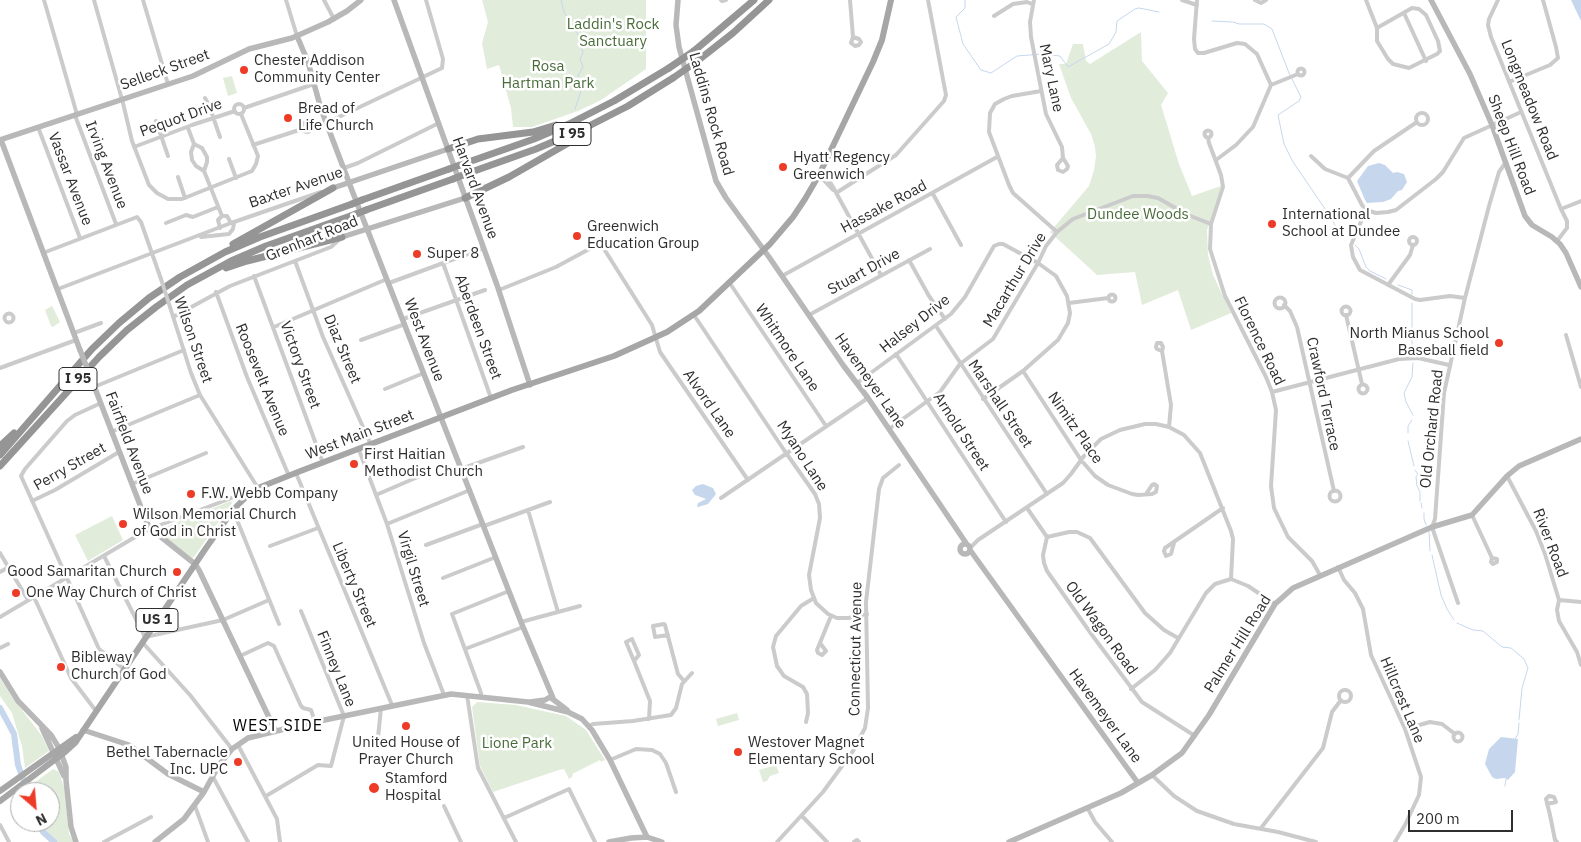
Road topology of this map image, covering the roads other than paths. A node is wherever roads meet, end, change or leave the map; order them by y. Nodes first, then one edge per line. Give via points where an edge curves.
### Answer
1 (44, 0) edge
2 (94, 0) edge
3 (144, 0) edge
4 (286, 0) edge
5 (324, 0) edge
6 (361, 0) edge
7 (394, 0) edge
8 (426, 0) edge
9 (678, 0) edge
10 (754, 0) edge
11 (769, 0) edge
12 (850, 0) edge
13 (891, 0) edge
14 (928, 0) edge
15 (1182, 0) edge
16 (1255, 0) edge
17 (1266, 0) edge
18 (1366, 0) edge
19 (1431, 0) edge
20 (1498, 0) edge
21 (1543, 0) edge
22 (1033, 2) edge
23 (1197, 2) edge
24 (1404, 13) junction
25 (994, 16) dead end
26 (1441, 18) junction
27 (334, 19) junction
28 (1431, 23) junction
29 (1377, 28) junction
30 (297, 36) junction
31 (853, 37) dead end
32 (1426, 61) junction
33 (1298, 74) dead end
34 (422, 78) junction
35 (1509, 82) junction
36 (168, 84) junction
37 (314, 84) junction
38 (1271, 85) junction
39 (1040, 91) junction
40 (205, 98) dead end
41 (122, 99) junction
42 (628, 106) junction
43 (603, 107) junction
44 (244, 108) junction
45 (235, 111) junction
46 (1521, 112) junction
47 (76, 114) junction
48 (241, 114) junction
49 (214, 118) junction
50 (156, 121) dead end
51 (1417, 122) dead end
52 (326, 123) junction
53 (439, 123) junction
54 (1492, 125) junction
55 (38, 127) junction
56 (188, 128) junction
57 (302, 129) dead end
58 (161, 136) junction
59 (220, 137) dead end
60 (1208, 138) dead end
61 (1, 140) edge
62 (194, 144) junction
63 (254, 145) junction
64 (134, 147) junction
65 (448, 149) junction
66 (168, 156) dead end
67 (1311, 156) dead end
68 (997, 157) junction
69 (1063, 158) dead end
70 (229, 159) dead end
71 (1216, 160) junction
72 (1506, 162) junction
73 (344, 168) junction
74 (204, 171) junction
75 (819, 175) junction
76 (178, 178) dead end
77 (236, 178) junction
78 (1348, 178) junction
79 (350, 183) junction
80 (211, 188) junction
81 (333, 188) junction
82 (836, 193) junction
83 (933, 194) junction
84 (186, 198) junction
85 (466, 198) junction
86 (1581, 201) edge
87 (218, 207) junction
88 (1561, 209) junction
89 (1366, 210) junction
90 (222, 216) junction
91 (166, 223) dead end
92 (232, 223) junction
93 (116, 224) junction
94 (1211, 224) junction
95 (220, 228) junction
96 (368, 230) junction
97 (1057, 232) junction
98 (858, 234) junction
99 (342, 237) junction
100 (80, 238) junction
101 (189, 240) junction
102 (1557, 241) junction
103 (961, 245) dead end
104 (1413, 245) dead end
105 (484, 248) junction
106 (930, 249) dead end
107 (764, 250) junction
108 (43, 253) junction
109 (153, 253) junction
110 (909, 260) junction
111 (295, 261) junction
112 (443, 263) junction
113 (1038, 263) junction
114 (881, 275) junction
115 (254, 276) junction
116 (782, 276) junction
117 (180, 277) junction
118 (198, 279) junction
119 (388, 281) junction
120 (729, 282) junction
121 (1388, 286) junction
122 (1581, 287) edge
123 (58, 289) junction
124 (485, 290) dead end
125 (498, 290) junction
126 (216, 292) junction
127 (1108, 298) dead end
128 (1465, 298) junction
129 (456, 300) junction
130 (1069, 303) junction
131 (1284, 305) dead end
132 (313, 310) junction
133 (694, 315) junction
134 (809, 315) junction
135 (1346, 315) dead end
136 (173, 317) junction
137 (945, 319) junction
138 (4, 320) edge
139 (404, 322) junction
140 (101, 323) dead end
141 (0, 325) edge
142 (936, 326) junction
143 (274, 327) junction
144 (74, 333) junction
145 (1566, 335) dead end
146 (655, 338) junction
147 (76, 340) junction
148 (361, 340) dead end
149 (184, 350) junction
150 (1162, 351) dead end
151 (896, 354) junction
152 (960, 364) junction
153 (1449, 365) junction
154 (0, 368) edge
155 (1358, 369) junction
156 (1023, 371) junction
157 (424, 373) junction
158 (1310, 382) junction
159 (857, 383) junction
160 (530, 384) junction
161 (1362, 384) dead end
162 (94, 387) junction
163 (1581, 387) edge
164 (385, 390) dead end
165 (1272, 392) junction
166 (200, 395) junction
167 (491, 398) junction
168 (868, 398) junction
169 (984, 399) junction
170 (927, 401) junction
171 (101, 404) junction
172 (41, 407) junction
173 (440, 417) junction
174 (826, 426) junction
175 (1169, 427) junction
176 (889, 429) junction
177 (111, 432) junction
178 (1581, 439) edge
179 (371, 445) junction
180 (0, 446) edge
181 (523, 447) dead end
182 (358, 450) junction
183 (119, 452) junction
184 (206, 453) dead end
185 (788, 453) junction
186 (0, 455) edge
187 (1081, 460) junction
188 (323, 463) junction
189 (899, 465) dead end
190 (0, 466) edge
191 (461, 469) junction
192 (427, 472) dead end
193 (293, 474) junction
194 (1507, 476) junction
195 (748, 480) junction
196 (132, 484) junction
197 (258, 488) junction
198 (470, 490) junction
199 (1334, 490) dead end
200 (1047, 494) junction
201 (1146, 494) dead end
202 (376, 495) junction
203 (721, 498) dead end
204 (227, 500) junction
205 (32, 501) junction
206 (241, 502) junction
207 (550, 502) dead end
208 (1027, 508) junction
209 (1223, 508) junction
210 (233, 510) junction
211 (528, 510) junction
212 (1472, 515) junction
213 (1006, 522) junction
214 (387, 524) junction
215 (483, 525) junction
216 (1432, 527) junction
217 (318, 528) junction
218 (151, 529) junction
219 (1047, 537) junction
220 (1174, 543) dead end
221 (270, 546) dead end
222 (426, 546) dead end
223 (966, 548) junction
224 (0, 552) edge
225 (104, 556) junction
226 (496, 557) junction
227 (1492, 558) dead end
228 (195, 564) junction
229 (8, 567) junction
230 (1338, 567) junction
231 (0, 572) edge
232 (1320, 575) junction
233 (67, 577) junction
234 (443, 578) dead end
235 (1232, 579) junction
236 (509, 591) junction
237 (34, 596) junction
238 (814, 598) junction
239 (28, 600) junction
240 (269, 600) junction
241 (1559, 600) junction
242 (1581, 602) edge
243 (1458, 603) dead end
244 (1275, 604) junction
245 (580, 606) dead end
246 (300, 611) dead end
247 (558, 612) junction
248 (867, 614) junction
249 (831, 616) junction
250 (0, 617) edge
251 (223, 620) junction
252 (279, 624) dead end
253 (522, 624) junction
254 (668, 635) junction
255 (1178, 638) junction
256 (143, 640) junction
257 (820, 643) dead end
258 (8, 644) dead end
259 (0, 648) edge
260 (465, 649) junction
261 (240, 656) junction
262 (634, 661) junction
263 (1581, 665) edge
264 (124, 669) junction
265 (0, 672) edge
266 (692, 673) dead end
267 (684, 682) junction
268 (1131, 689) junction
269 (444, 695) junction
270 (466, 696) junction
271 (481, 696) junction
272 (1340, 700) dead end
273 (550, 702) junction
274 (392, 705) junction
275 (381, 708) junction
276 (96, 711) junction
277 (344, 716) junction
278 (649, 719) junction
279 (315, 722) junction
280 (806, 722) dead end
281 (589, 726) junction
282 (1405, 729) junction
283 (275, 730) junction
284 (81, 733) junction
285 (1455, 734) dead end
286 (1195, 736) junction
287 (238, 745) junction
288 (378, 747) dead end
289 (232, 749) junction
290 (58, 753) junction
291 (610, 760) junction
292 (1152, 775) junction
293 (212, 777) junction
294 (17, 782) edge
295 (20, 782) edge
296 (1138, 784) junction
297 (10, 790) edge
298 (204, 792) junction
299 (676, 792) dead end
300 (266, 796) junction
301 (0, 801) edge
302 (1547, 804) dead end
303 (194, 806) junction
304 (444, 806) dead end
305 (1088, 809) junction
306 (802, 816) junction
307 (151, 817) dead end
308 (504, 818) junction
309 (0, 825) edge
310 (1261, 828) junction
311 (647, 837) junction
312 (9, 842) edge
313 (76, 842) edge
314 (104, 842) edge
315 (156, 842) edge
316 (208, 842) edge
317 (248, 842) edge
318 (280, 842) edge
319 (461, 842) edge
320 (516, 842) edge
321 (595, 842) edge
322 (609, 842) edge
323 (662, 842) edge
324 (776, 842) edge
325 (827, 842) edge
326 (854, 842) edge
327 (859, 842) edge
328 (1009, 842) edge
329 (1112, 842) edge
330 (1316, 842) edge
331 (1394, 842) edge
332 (1557, 842) edge

1 - 47 street, Irving Avenue
2 - 41 street
3 - 36 street
4 - 30 street, West Avenue
5 - 27 street
6 - 27 main road, Selleck Street
7 - 34 main road, Harvard Avenue
8 - 34 street via 444,64 441,69
9 - 107 main road, Laddins Rock Road via 679,47 716,182
10 - 43 highway, I 95, bridge via 670,68
11 - 42 highway, I 95, bridge via 696,62
12 - 31 street
13 - 75 main road, US 1 via 877,53
14 - 82 street via 946,95 944,101 896,155
15 - 23 street
16 - 17 street via 1261,3
18 - 29 street
19 - 26 main road, Sheep Hill Road
20 - 35 street, Longmeadow Road via 1489,19 1489,30
21 - 35 street via 1558,58 1550,65
22 - 25 street via 1013,4
22 - 39 street, Mary Lane via 1030,22
23 - 38 street via 1194,47 1198,53 1245,44 1257,54
24 - 28 street via 1412,8 1420,9
24 - 29 street
24 - 32 street
26 - 28 street
26 - 54 main road, Sheep Hill Road
27 - 30 main road, Selleck Street
28 - 32 street via 1440,51
29 - 32 street via 1377,42 1393,64 1409,68
30 - 36 main road, Selleck Street via 245,50 200,73
30 - 37 main road, West Avenue
33 - 38 street
34 - 52 street
34 - 53 main road, Harvard Avenue
35 - 46 street, Longmeadow Road
36 - 41 main road, Selleck Street
37 - 44 street
37 - 52 main road, West Avenue
38 - 71 street via 1253,127
39 - 68 street via 1012,96 995,104 990,113 988,132
39 - 69 street, Mary Lane via 1046,114 1062,147
40 - 49 street
41 - 47 main road, Selleck Street
41 - 64 street
42 - 85 highway via 509,177
42 - 118 highway, I 95, bridge via 553,142 255,251
43 - 65 highway via 540,130 484,138
43 - 117 highway, I 95, bridge via 546,134 248,242
44 - 45 street via 239,104
44 - 48 street
45 - 48 street
45 - 49 street, Pequot Drive
46 - 54 street
46 - 88 street, Longmeadow Road
47 - 55 main road, Selleck Street
47 - 93 street, Irving Avenue
48 - 63 street
49 - 56 street, Pequot Drive
49 - 59 street
50 - 58 street
51 - 78 street via 1364,159
52 - 73 main road, West Avenue
53 - 65 main road, Harvard Avenue
53 - 73 street
54 - 72 main road, Sheep Hill Road
54 - 89 street via 1464,138 1443,172 1396,210 1376,213
55 - 61 main road, Selleck Street
55 - 100 street, Vassar Avenue
56 - 58 street, Pequot Drive
56 - 62 street
57 - 63 street
58 - 64 street, Pequot Drive
58 - 66 street
60 - 71 street, Florence Road
61 - 108 main road, Fairfield Avenue
62 - 74 street via 192,158
62 - 74 street via 206,154 208,162
63 - 77 street via 258,156 256,164 249,173
64 - 84 street via 151,188 160,196 176,200
65 - 79 main road, Baxter Avenue
65 - 85 main road, Harvard Avenue
67 - 78 street via 1325,169
68 - 83 street, Hassake Road
68 - 97 street via 1013,193
70 - 77 street
71 - 94 street, Florence Road via 1223,187
72 - 102 main road, Sheep Hill Road via 1527,219
72 - 128 street, Old Orchard Road via 1499,172
73 - 79 main road, West Avenue
74 - 80 street
75 - 82 street
75 - 107 main road, US 1 via 793,216
76 - 84 street
77 - 80 street
78 - 89 street
79 - 81 main road, Baxter Avenue
79 - 96 main road, West Avenue
80 - 84 street
80 - 87 street
81 - 92 street, Baxter Avenue
81 - 117 highway via 218,252
82 - 98 street
83 - 98 street, Hassake Road
83 - 103 street
85 - 96 main road, Grenhart Road
85 - 105 main road, Harvard Avenue
86 - 88 street
87 - 90 street
87 - 91 street
88 - 102 street, Longmeadow Road via 1567,228
89 - 121 street via 1351,245 1353,257 1363,273
90 - 92 street via 227,216
90 - 95 street via 218,220
92 - 95 street, Baxter Avenue
92 - 101 street via 233,229 229,234
93 - 100 street
93 - 109 street, Wilson Street via 138,218
94 - 97 street, Macarthur Drive via 1158,198 1133,196 1073,219
94 - 165 street, Florence Road via 1210,249 1225,296
95 - 101 street, Baxter Avenue
96 - 99 main road, Grenhart Road
96 - 119 main road, West Avenue
97 - 113 street, Macarthur Drive
98 - 114 street
98 - 116 street, Hassake Road
99 - 111 street, Grenhart Road via 331,247
99 - 118 highway via 247,261
100 - 108 street
101 - 109 street, Baxter Avenue
102 - 122 main road, Sheep Hill Road
104 - 121 street via 1410,255
105 - 112 street
105 - 125 main road, Harvard Avenue
106 - 110 street, Stuart Drive
107 - 116 main road, Havemeyer Lane
107 - 120 main road, West Main Street / US 1
108 - 123 main road, Fairfield Avenue
109 - 123 street, Baxter Avenue
109 - 136 street, Wilson Street, bridge
110 - 114 street, Stuart Drive
110 - 137 street
111 - 115 street, Grenhart Road
111 - 132 street, Diaz Street
112 - 119 street
112 - 129 street, Aberdeen Street
113 - 130 street, Halsey Drive via 1056,276
113 - 137 street, Halsey Drive via 1003,244 997,244 960,305
113 - 152 street, Macarthur Drive via 993,339
114 - 134 street, Stuart Drive
115 - 126 street, Grenhart Road
115 - 143 street, Victory Street
116 - 134 main road, Havemeyer Lane
117 - 172 highway, I 95 via 139,306 105,336
118 - 190 highway, I 95 via 156,306 117,339
119 - 132 street
119 - 139 main road, West Avenue
120 - 133 main road, West Main Street / US 1
120 - 174 street, Whitmore Lane
121 - 128 street via 1415,300 1450,296
123 - 144 main road, Fairfield Avenue
124 - 129 street
125 - 146 street, Alvord Lane via 556,267 599,241 652,325
125 - 160 main road, Harvard Avenue
126 - 136 street, Grenhart Road
126 - 193 street, Roosevelt Avenue via 247,377
127 - 130 street
128 - 153 street, Old Orchard Road
129 - 139 street
129 - 167 street, Aberdeen Street
130 - 156 street via 1064,332
131 - 158 street, Crawford Terrace via 1297,327
132 - 143 street
132 - 179 street, Diaz Street
133 - 146 main road, West Main Street / US 1
133 - 185 street, Myano Lane
134 - 159 main road, Havemeyer Lane
135 - 155 street
136 - 149 street, Wilson Street
137 - 142 street, Halsey Drive
138 - 141 street
139 - 148 street
139 - 157 main road, West Avenue
140 - 144 street
142 - 151 street, Halsey Drive
142 - 152 street, Marshall Street
143 - 188 street, Victory Street
144 - 147 main road, Fairfield Avenue
145 - 163 street
146 - 160 main road, West Main Street / US 1 via 614,356
146 - 195 street, Alvord Lane via 660,352
147 - 154 street
147 - 162 main road, Fairfield Avenue, bridge
149 - 162 street
149 - 166 street, Wilson Street
150 - 175 street via 1171,405
151 - 159 street, Halsey Drive
151 - 170 street, Arnold Street
152 - 169 street, Marshall Street
152 - 170 street, Macarthur Drive via 940,392
153 - 155 street via 1405,358
153 - 216 street, Old Orchard Road
155 - 158 street
155 - 161 street
156 - 169 street
156 - 187 street, Nimitz Place
157 - 164 street
157 - 173 main road, West Avenue
158 - 165 street
158 - 199 street, Crawford Terrace
159 - 168 main road, Havemeyer Lane
160 - 167 main road, West Main Street / US 1
162 - 171 main road, Fairfield Avenue
165 - 232 street, Florence Road via 1276,418 1271,486 1274,508 1288,537 1312,561
166 - 177 street
166 - 197 street, Wilson Street
167 - 173 main road, West Main Street / US 1
168 - 174 street
168 - 176 main road, Havemeyer Lane
169 - 200 street, Marshall Street
170 - 176 street, Macarthur Drive
170 - 213 street, Arnold Street
171 - 177 main road, Fairfield Avenue
171 - 205 street via 67,421 22,472
172 - 180 highway
172 - 186 highway, I 95
173 - 179 main road, West Main Street / US 1
173 - 191 main road, West Avenue
174 - 185 street
175 - 187 street via 1144,424 1120,430 1102,439
175 - 209 street via 1189,440 1200,453
176 - 223 main road, Havemeyer Lane
177 - 183 main road, Fairfield Avenue
178 - 194 main road, Palmer Hill Road via 1526,463
179 - 182 main road, West Main Street / US 1
181 - 191 street
182 - 188 main road, West Main Street / US 1
182 - 202 street, Virgil Street
183 - 196 main road, Fairfield Avenue
183 - 205 street, Perry Street
184 - 196 street
185 - 195 street
185 - 238 street, Myano Lane via 813,490 820,509 809,575
187 - 200 street via 1063,483
187 - 201 street, Nimitz Place via 1108,485 1132,494
188 - 193 main road, West Main Street / US 1
189 - 248 street, Connecticut Avenue via 880,483
191 - 198 main road, West Avenue
192 - 202 street
193 - 197 main road, West Main Street / US 1
193 - 217 street, Liberty Street
194 - 212 main road, Palmer Hill Road
194 - 241 street, River Road via 1536,532
195 - 203 street
196 - 218 main road, Fairfield Avenue
197 - 204 street
197 - 206 main road, West Main Street / US 1
198 - 214 street
198 - 215 main road, West Avenue
200 - 208 street
202 - 214 street, Virgil Street
204 - 206 street
204 - 218 street
205 - 233 street
206 - 210 main road, West Main Street / US 1
207 - 211 street
208 - 213 street
208 - 219 street
209 - 220 street
209 - 235 street via 1233,539
210 - 228 main road, West Main Street / US 1
210 - 240 street
211 - 215 street
211 - 247 street
212 - 216 main road, Palmer Hill Road
212 - 227 street
213 - 223 street
214 - 269 street, Virgil Street via 424,643
215 - 222 street
215 - 226 main road, West Avenue
216 - 230 main road, Palmer Hill Road
216 - 243 street
217 - 221 street
217 - 274 street, Liberty Street
218 - 225 street
218 - 228 main road, Fairfield Avenue
219 - 255 street via 1077,532 1090,538 1146,613
219 - 268 street, Old Wagon Road via 1043,555 1047,571
223 - 296 main road, Havemeyer Lane
224 - 229 street
225 - 233 street
225 - 256 street
226 - 234 street
226 - 236 main road, West Avenue
228 - 251 main road, Fairfield Avenue
228 - 256 main road, West Main Street / US 1
229 - 231 street
229 - 239 street
230 - 232 main road, Palmer Hill Road
230 - 282 street, Hillcrest Lane via 1359,601 1371,655
232 - 244 main road, Palmer Hill Road via 1293,588
233 - 237 street
233 - 264 street via 99,649
235 - 244 street
235 - 255 street via 1210,588
236 - 253 main road, West Avenue
236 - 260 street via 452,614
237 - 239 street
237 - 276 street via 71,678
238 - 249 street via 820,608
238 - 280 street via 801,606 776,636 773,647 777,666 784,676 807,694
239 - 250 street
240 - 251 street
240 - 252 street
241 - 242 street, River Road
241 - 263 street via 1559,621
244 - 286 main road, Palmer Hill Road
245 - 247 street
246 - 277 street, Finney Lane
247 - 253 street
248 - 249 street via 843,618
248 - 306 street, Connecticut Avenue via 868,708 865,728 846,762
249 - 257 street
251 - 256 street
251 - 261 main road, Fairfield Avenue
253 - 260 street
253 - 273 main road, West Avenue via 548,687
254 - 254 street via 664,624 653,626 655,637
254 - 267 street via 678,674
255 - 268 street via 1164,661
256 - 264 main road, West Main Street / US 1
256 - 289 street
258 - 259 street
260 - 271 street
261 - 279 street via 263,645 274,646 301,706 311,710
261 - 283 main road, Fairfield Avenue
262 - 262 street via 639,655 632,639 626,642
262 - 278 street via 650,701
264 - 276 main road, West Main Street / US 1
265 - 290 main road via 18,701 52,735
266 - 267 street
267 - 278 street via 675,711
268 - 286 street, Old Wagon Road via 1147,707
269 - 270 main road
269 - 274 main road
270 - 271 main road
270 - 308 street via 478,768
271 - 273 main road
272 - 310 street via 1332,712 1323,748
273 - 281 main road
274 - 275 main road
275 - 277 main road
275 - 288 street
276 - 284 main road, West Main Street / US 1
277 - 279 main road
277 - 300 street, Finney Lane via 331,766 318,765
278 - 281 street
279 - 283 main road
281 - 291 main road
282 - 285 street via 1430,722 1442,724
282 - 331 street, Hillcrest Lane via 1421,777 1421,788 1405,826
283 - 287 main road
284 - 290 main road, West Main Street / US 1
284 - 298 main road via 129,745 168,774
286 - 292 main road, Palmer Hill Road via 1182,753
287 - 289 main road
287 - 300 street
289 - 293 main road
290 - 294 main road, US 1 via 24,774
290 - 295 main road, US 1 via 35,774
290 - 313 main road via 66,768 71,827
291 - 299 street via 636,749 652,750 660,754 666,764
291 - 311 main road
292 - 296 main road, Palmer Hill Road
292 - 310 street via 1174,796 1198,811 1234,824
293 - 298 main road
293 - 317 street
296 - 305 main road, Palmer Hill Road
297 - 301 main road, US 1
298 - 303 main road
300 - 318 street via 277,819
302 - 332 street
303 - 315 main road via 178,825
303 - 316 street
304 - 319 street
305 - 328 main road, Palmer Hill Road
305 - 329 street
306 - 324 street, Connecticut Avenue
306 - 325 street
307 - 314 street
308 - 320 street
308 - 321 street via 570,790
309 - 312 street
310 - 330 street
311 - 322 main road
311 - 323 main road
326 - 327 street

